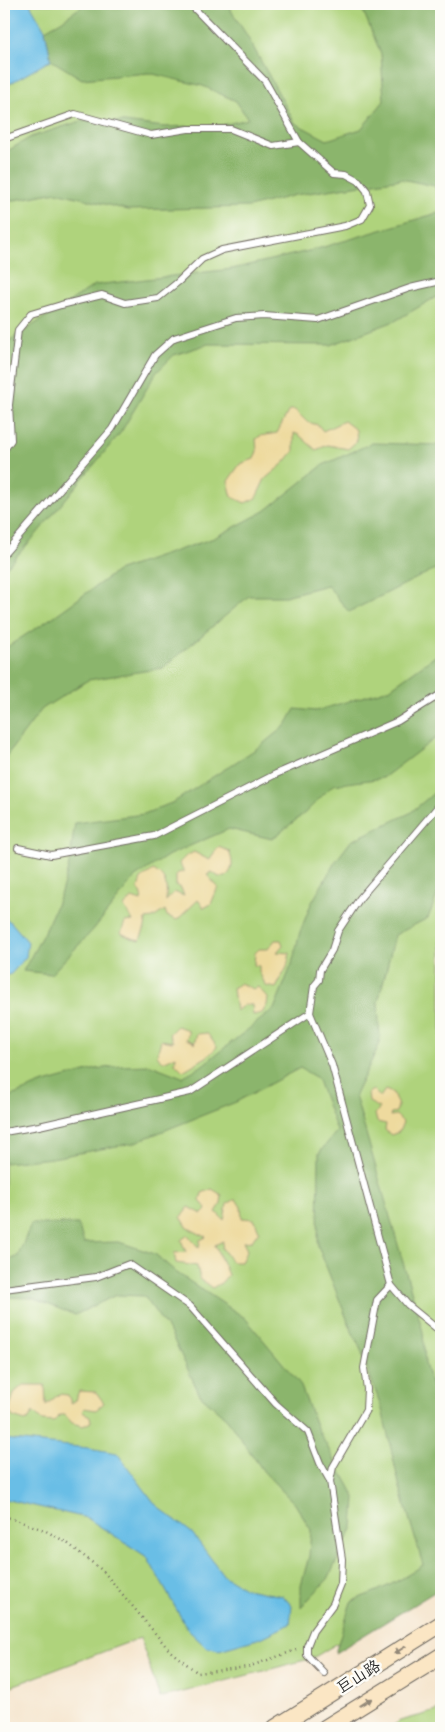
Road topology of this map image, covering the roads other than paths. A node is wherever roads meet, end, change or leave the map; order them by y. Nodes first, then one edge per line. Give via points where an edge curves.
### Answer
1 (190, 4) edge
2 (4, 139) edge
3 (299, 142) junction
4 (441, 282) edge
5 (4, 450) edge
6 (4, 554) edge
7 (441, 694) edge
8 (441, 804) edge
9 (18, 848) dead end
10 (310, 1013) junction
11 (4, 1132) edge
12 (391, 1285) junction
13 (4, 1289) edge
14 (441, 1332) edge
15 (330, 1481) junction
16 (441, 1624) edge
17 (441, 1656) edge
18 (324, 1673) dead end
19 (275, 1728) edge
20 (325, 1728) edge

1 - 3 lane via 265,80
2 - 3 lane via 75,114 151,135 188,129 231,129 273,146
3 - 5 lane via 334,173 346,174 359,181 367,191 370,205 362,220 222,250 202,259 158,298 125,303 102,295 31,314 18,330 9,405 11,440
4 - 6 lane via 410,288 318,320 264,316 236,318 174,338 154,355 112,429
7 - 9 lane via 398,721 276,774 154,836 51,855
8 - 10 lane via 360,898 338,931 314,986
10 - 11 lane via 190,1092
10 - 12 lane via 332,1065
12 - 14 lane via 408,1305
12 - 15 lane via 377,1300 364,1368 368,1389 366,1410 333,1467
13 - 15 lane via 96,1277 129,1264 190,1306 276,1404 308,1432
15 - 18 lane via 342,1559 341,1584 333,1604 313,1631 307,1646 307,1655
16 -> 19 main road, 巨山路
20 -> 17 main road, 巨山路

